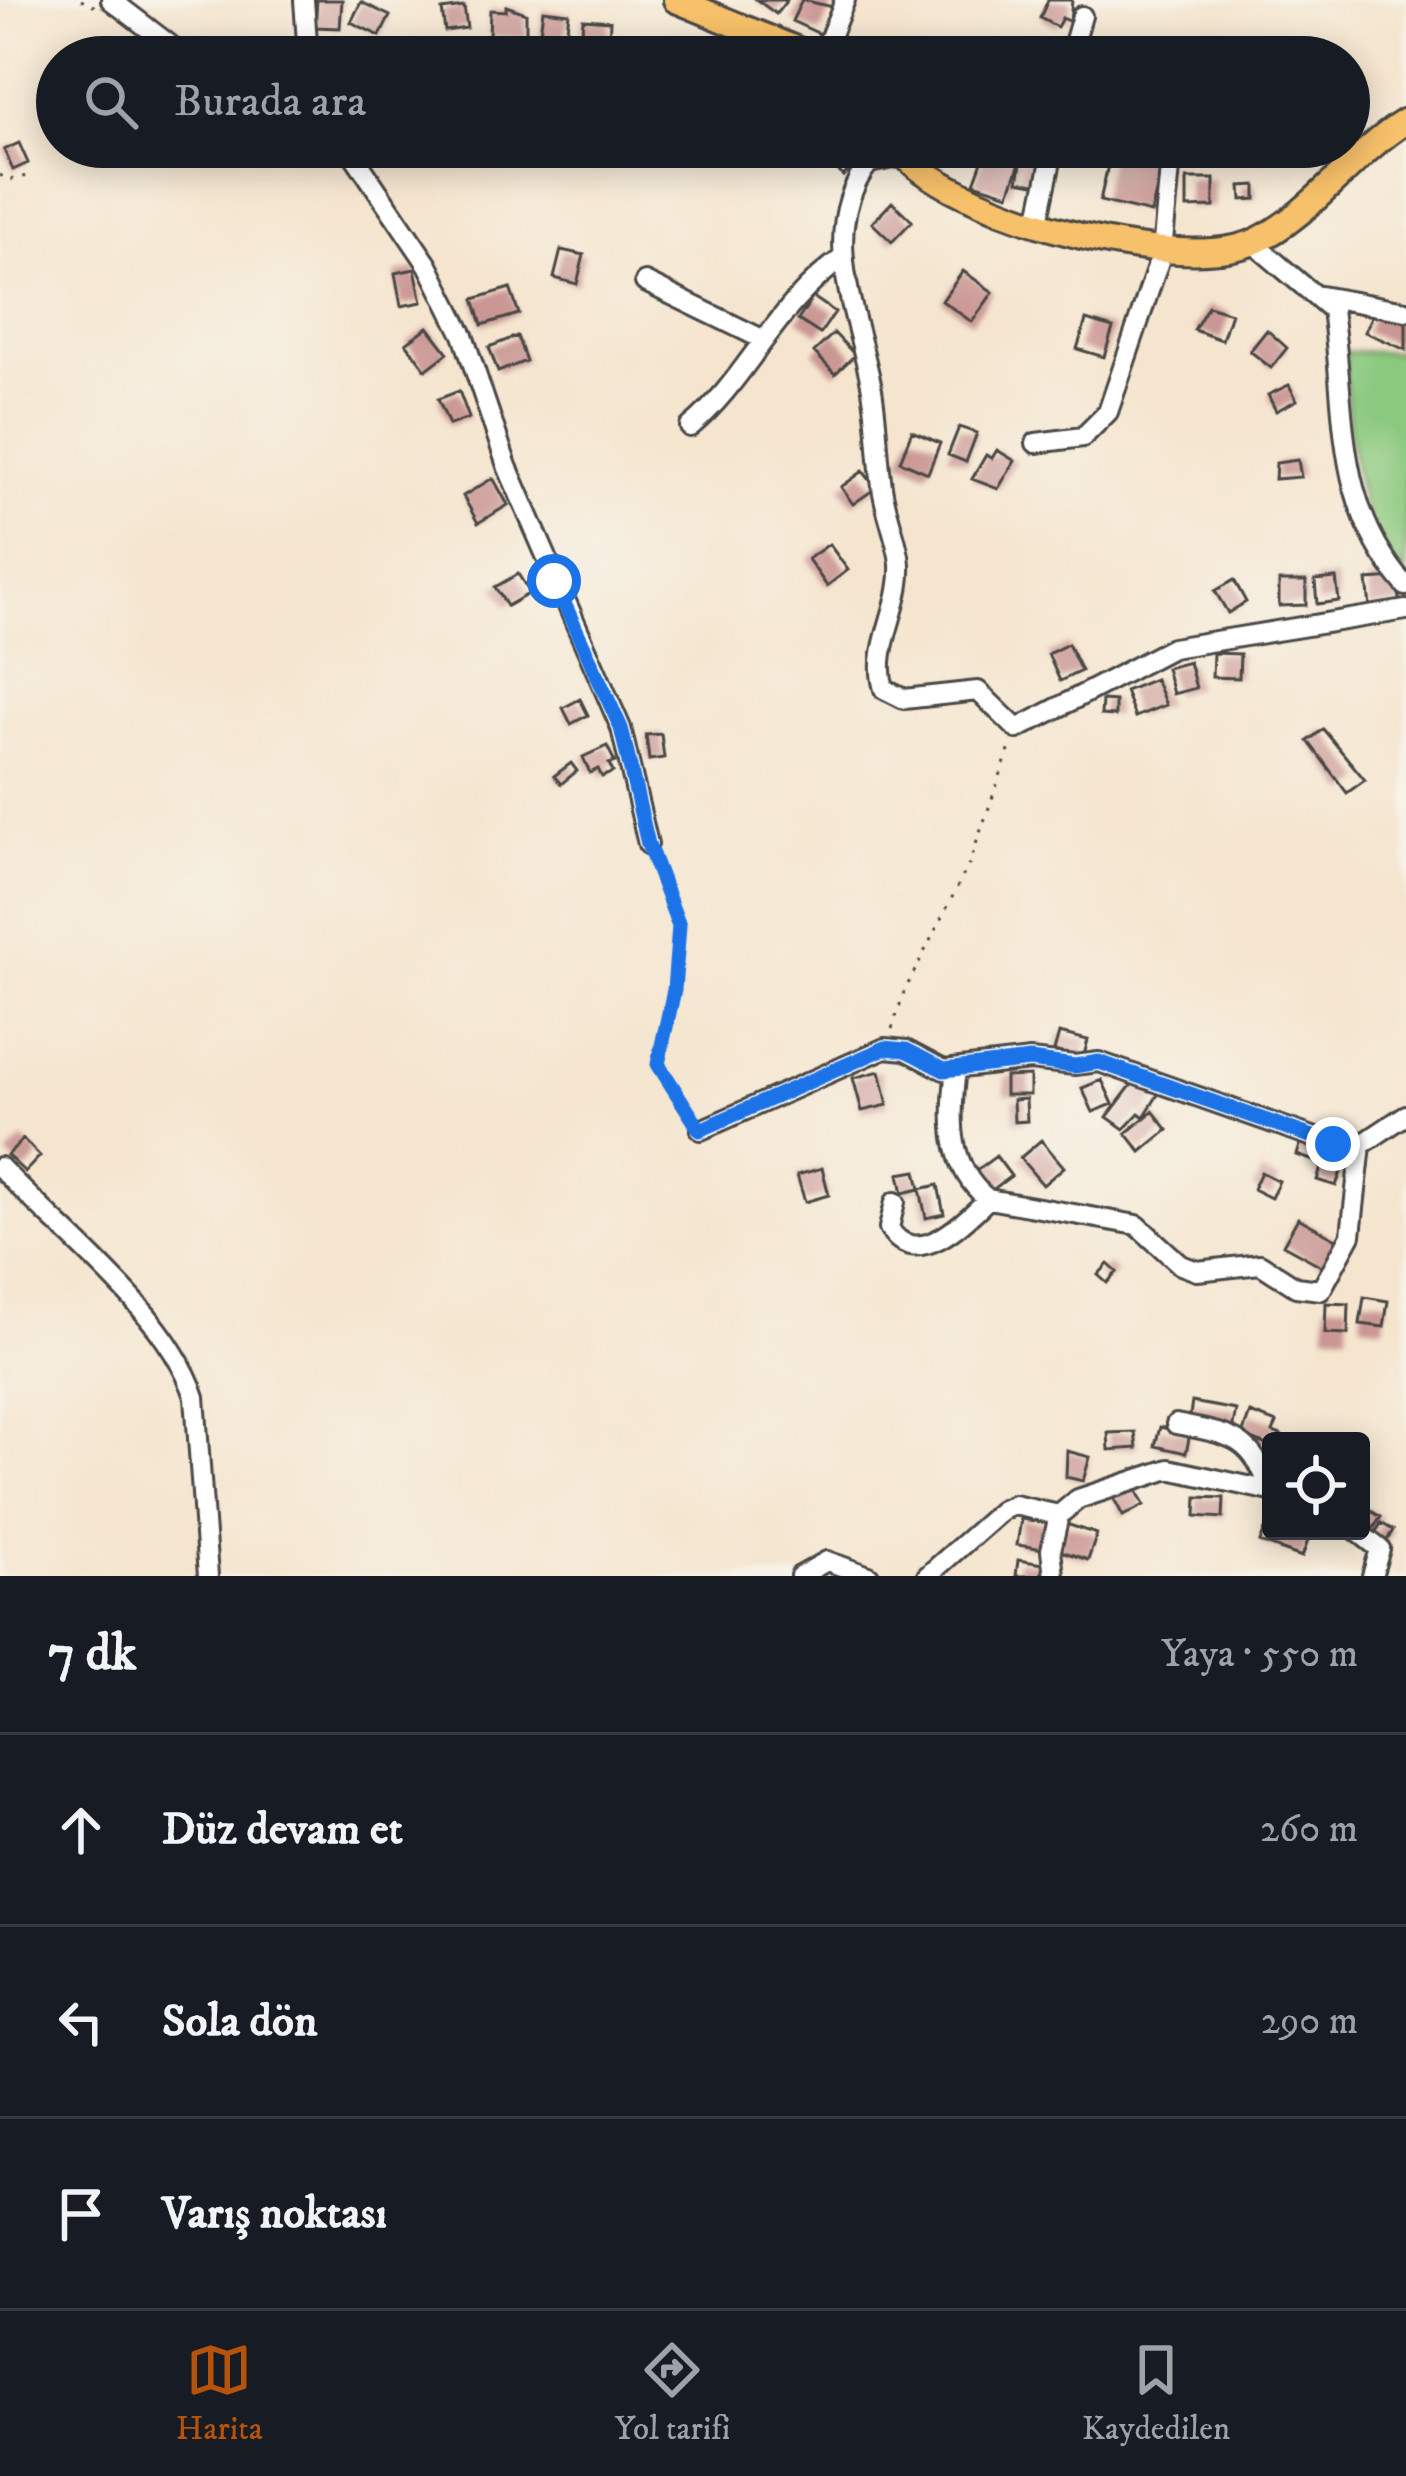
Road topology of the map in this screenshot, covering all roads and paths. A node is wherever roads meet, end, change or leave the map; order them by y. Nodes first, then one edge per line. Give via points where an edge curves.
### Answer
1 (111, 0) edge
2 (304, 0) edge
3 (676, 0) edge
4 (845, 0) edge
5 (1082, 16) dead end
6 (158, 36) edge
7 (307, 36) edge
8 (766, 36) edge
9 (829, 36) edge
10 (1076, 36) edge
11 (1406, 121) edge
12 (1370, 149) edge
13 (362, 168) edge
14 (870, 168) edge
15 (922, 168) edge
16 (1050, 168) edge
17 (1170, 168) edge
18 (1347, 168) edge
19 (0, 175) edge
20 (32, 175) dead end
21 (1038, 222) junction
22 (1253, 242) junction
23 (1162, 252) junction
24 (844, 257) junction
25 (645, 283) dead end
26 (1315, 295) junction
27 (1406, 311) edge
28 (760, 338) junction
29 (690, 427) dead end
30 (1036, 443) dead end
31 (1406, 586) edge
32 (1406, 610) edge
33 (1017, 729) junction
34 (648, 844) joint
35 (885, 1048) junction
36 (956, 1069) junction
37 (1406, 1115) edge
38 (700, 1130) joint
39 (1360, 1144) junction
40 (0, 1167) edge
41 (988, 1199) junction
42 (895, 1202) dead end
43 (1176, 1424) dead end
44 (1262, 1467) edge
45 (1262, 1489) edge
46 (1059, 1515) junction
47 (1368, 1540) edge
48 (208, 1576) edge
49 (800, 1576) edge
50 (869, 1576) edge
51 (927, 1576) edge
52 (1054, 1576) edge
53 (1372, 1576) edge

1 - 6 street
2 - 7 street
3 - 8 main road
4 - 9 street
5 - 10 street
11 - 12 main road
13 - 34 street via 464,335 507,466 621,728
14 - 24 street via 858,178
15 - 21 main road
16 - 21 street
17 - 23 street
18 - 22 main road
19 - 20 path
21 - 23 main road
22 - 23 main road via 1213,253
22 - 26 street
23 - 30 street via 1102,424 1083,437
24 - 28 street
24 - 33 street via 900,560 877,668 884,689 904,699 978,692
25 - 28 street
26 - 27 street
26 - 31 street via 1332,310 1352,483 1383,563
28 - 29 street
32 - 33 street via 1172,648
33 - 35 path via 969,864
34 - 38 path via 679,926 658,1064
35 - 36 street
35 - 38 street
36 - 39 street via 994,1061 1099,1062 1333,1144
36 - 41 street via 956,1152 971,1186
37 - 39 street
39 - 41 street via 1351,1235 1321,1290 1273,1278 1260,1264 1197,1270 1180,1265 1137,1226
40 - 48 street via 148,1318 188,1375
41 - 42 street via 944,1237 914,1246 890,1228
43 - 44 street via 1244,1442
45 - 46 street via 1168,1469 1078,1499
46 - 51 street via 1014,1505 1002,1510
46 - 52 street
47 - 53 street via 1380,1549
49 - 50 street via 827,1561

